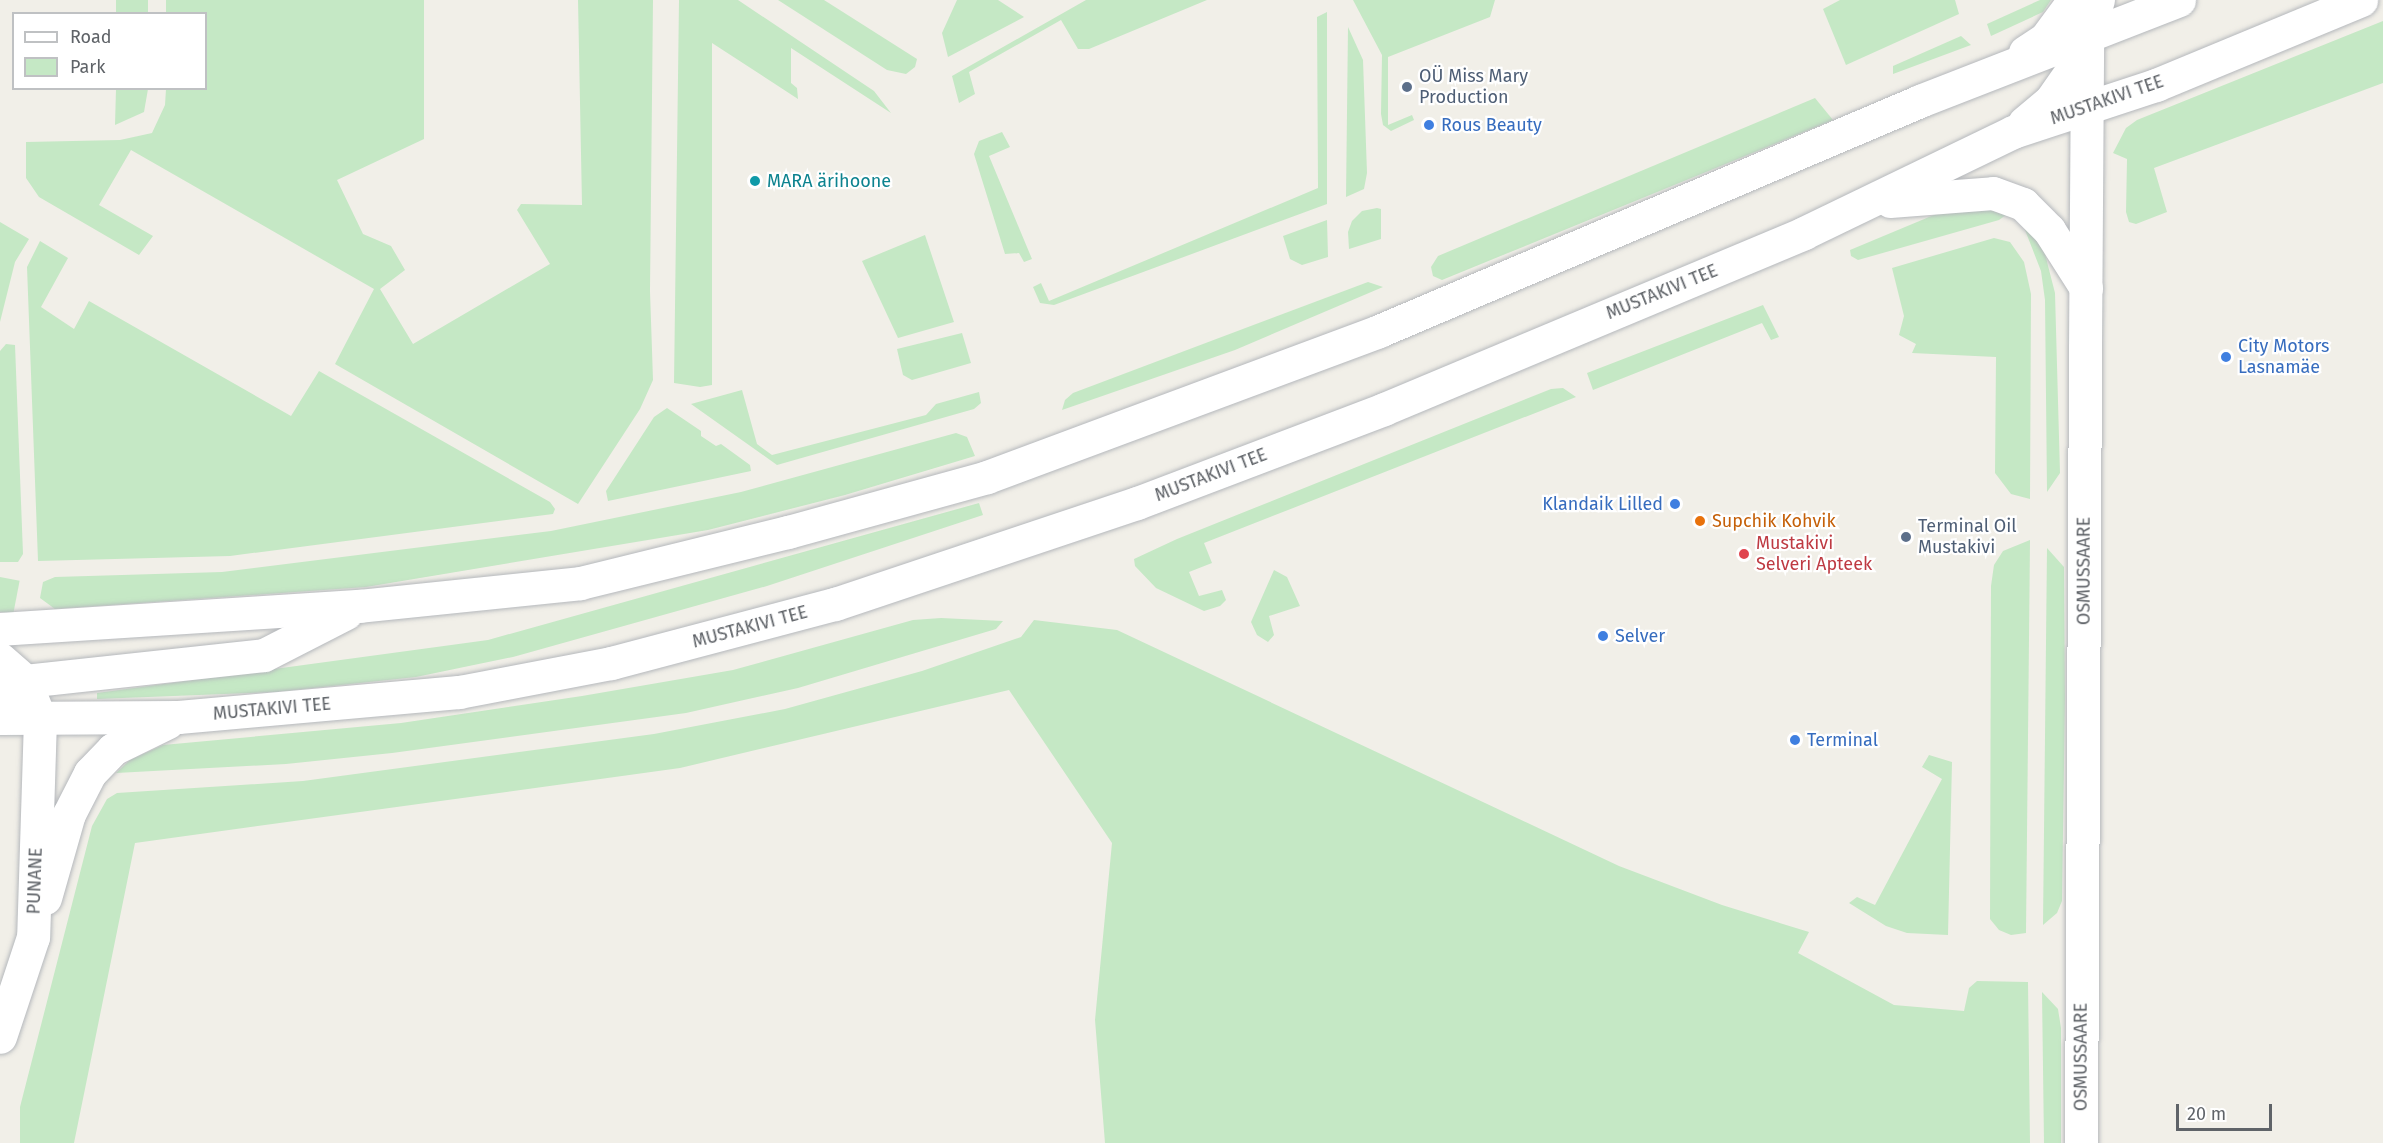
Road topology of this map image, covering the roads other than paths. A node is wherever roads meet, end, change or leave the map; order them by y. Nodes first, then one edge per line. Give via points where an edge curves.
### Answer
1 (2074, 0) edge
2 (2084, 0) edge
3 (2098, 0) edge
4 (2361, 0) edge
5 (2166, 6) edge
6 (2094, 50) junction
7 (1991, 75) junction
8 (2156, 85) junction
9 (2085, 106) junction
10 (2013, 132) junction
11 (2087, 169) junction
12 (1862, 205) junction
13 (2086, 288) junction
14 (359, 606) junction
15 (0, 629) edge
16 (0, 659) edge
17 (25, 681) junction
18 (0, 708) edge
19 (178, 717) junction
20 (0, 718) edge
21 (40, 719) junction
22 (33, 937) junction
23 (0, 1037) edge
24 (2081, 1143) edge

1 - 7 main road via 2045,39
2 - 6 main road
3 - 6 main road, OSMUSSAARE
4 - 8 main road, MUSTAKIVI TEE
5 - 6 main road
6 - 7 main road
6 - 8 main road via 2122,80
6 - 9 main road, OSMUSSAARE
6 - 10 main road via 2073,68 2051,100
7 - 14 main road via 1379,331 987,477 788,532 580,583
8 - 9 main road, MUSTAKIVI TEE
8 - 11 main road via 2117,115 2102,133
9 - 10 main road, MUSTAKIVI TEE
9 - 11 main road, OSMUSSAARE
10 - 12 main road, MUSTAKIVI TEE
11 - 13 main road, OSMUSSAARE
12 - 13 main road via 1993,193 2013,200 2023,204 2049,230
12 - 19 main road, MUSTAKIVI TEE via 1373,413 1137,503 835,604 611,663 459,692
13 - 24 main road, OSMUSSAARE
14 - 15 main road
14 - 17 main road via 264,655
16 - 17 main road
17 - 18 main road via 7,695
17 - 21 main road
19 - 21 main road, MUSTAKIVI TEE
19 - 22 main road via 113,748 90,773 69,814
20 - 21 main road, MUSTAKIVI TEE
21 - 22 main road, PUNANE
22 - 23 main road, PUNANE

